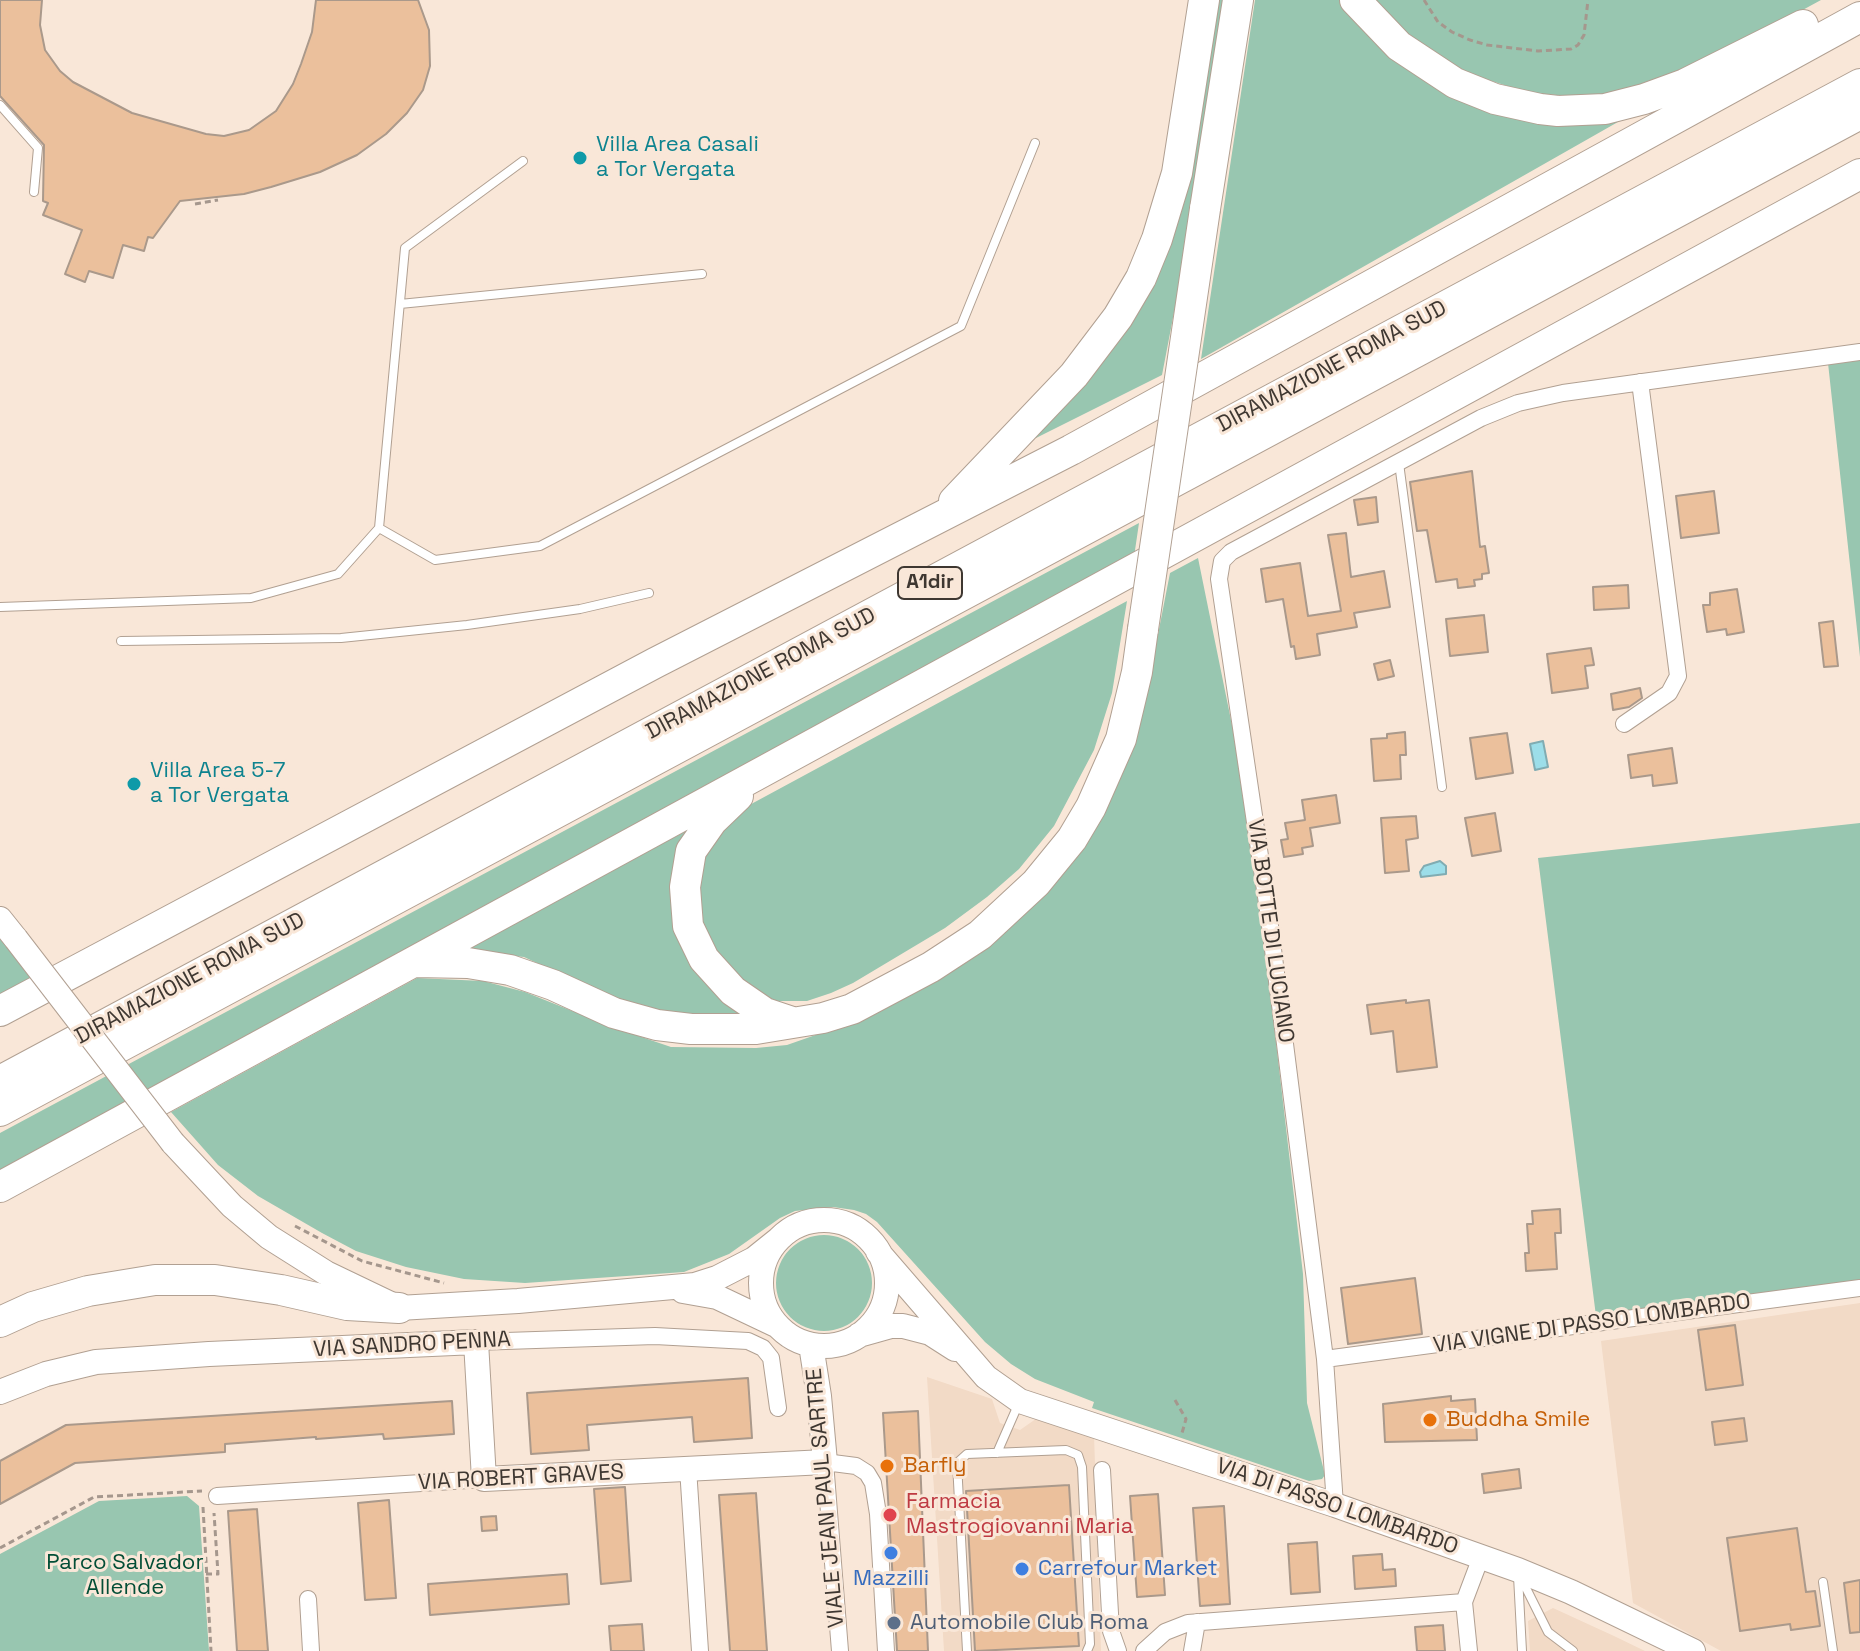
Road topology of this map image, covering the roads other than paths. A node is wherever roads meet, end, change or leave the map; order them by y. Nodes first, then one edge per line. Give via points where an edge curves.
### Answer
1 (1204, 0) edge
2 (1238, 0) edge
3 (1355, 0) edge
4 (1851, 0) edge
5 (1860, 17) edge
6 (1860, 84) edge
7 (0, 105) edge
8 (1860, 114) edge
9 (1035, 143) dead end
10 (523, 161) dead end
11 (1860, 174) edge
12 (34, 192) dead end
13 (702, 274) dead end
14 (400, 304) junction
15 (1860, 352) edge
16 (1640, 382) junction
17 (1399, 462) junction
18 (937, 518) junction
19 (379, 528) junction
20 (649, 593) dead end
21 (0, 607) edge
22 (121, 641) dead end
23 (1624, 724) dead end
24 (783, 760) junction
25 (1442, 787) dead end
26 (0, 919) edge
27 (413, 962) junction
28 (0, 1011) edge
29 (793, 1023) junction
30 (0, 1081) edge
31 (0, 1111) edge
32 (0, 1187) edge
33 (779, 1239) junction
34 (878, 1252) junction
35 (1860, 1288) edge
36 (665, 1290) junction
37 (399, 1308) junction
38 (0, 1322) edge
39 (776, 1325) junction
40 (859, 1335) junction
41 (476, 1342) junction
42 (811, 1345) junction
43 (1325, 1359) junction
44 (981, 1372) junction
45 (0, 1392) edge
46 (1020, 1401) junction
47 (778, 1408) dead end
48 (997, 1453) junction
49 (825, 1462) junction
50 (688, 1468) junction
51 (1102, 1470) dead end
52 (484, 1479) junction
53 (207, 1497) road end
54 (1335, 1505) junction
55 (1481, 1557) junction
56 (1518, 1570) junction
57 (1823, 1582) dead end
58 (308, 1599) dead end
59 (1464, 1602) junction
60 (1197, 1622) junction
61 (311, 1651) edge
62 (700, 1651) edge
63 (840, 1651) edge
64 (886, 1651) edge
65 (967, 1651) edge
66 (1087, 1651) edge
67 (1118, 1651) edge
68 (1144, 1651) edge
69 (1192, 1651) edge
70 (1469, 1651) edge
71 (1522, 1651) edge
72 (1573, 1651) edge
73 (1693, 1651) edge
74 (1833, 1651) edge

1 - 18 highway via 1180,157 1162,226 1141,278 1074,375
2 - 29 highway, bridge via 1143,629 1129,712 1110,767 1081,825 1044,874 993,923 931,967 843,1012
3 - 4 highway via 1399,46 1455,83 1525,107 1575,111 1619,107 1685,84
5 - 18 highway via 1158,403
6 - 30 highway, DIRAMAZIONE ROMA SUD / A1dir
7 - 12 lane via 38,148
8 - 31 highway, DIRAMAZIONE ROMA SUD / A1dir
9 - 19 lane via 961,326 540,546 435,560
10 - 14 lane via 405,248
11 - 24 highway
13 - 14 lane
14 - 19 lane
15 - 16 street, VIA BOTTE DI LUCIANO
16 - 17 street, VIA BOTTE DI LUCIANO via 1529,400 1490,414
16 - 23 street via 1678,676 1669,693
17 - 25 lane
17 - 43 street, VIA BOTTE DI LUCIANO via 1231,552 1219,571
18 - 28 highway
19 - 21 lane via 338,574 251,598
20 - 22 lane via 580,609 341,638
24 - 27 highway
24 - 29 highway via 705,829 689,859 684,897 692,936 711,968 748,1002
26 - 37 street, bridge via 173,1143 232,1206 326,1273
27 - 29 highway via 510,970 657,1025 719,1031
27 - 32 highway
33 - 34 street via 795,1227 826,1220 856,1229
33 - 36 street via 717,1278
33 - 39 street via 766,1257 761,1278 762,1299
34 - 40 street via 886,1272 886,1293 879,1312
34 - 44 street, VIA DI PASSO LOMBARDO
35 - 43 street, VIA VIGNE DI PASSO LOMBARDO
36 - 37 street
36 - 39 street via 717,1297
37 - 38 highway via 347,1305 215,1280 155,1280 88,1291
39 - 42 street
40 - 42 street via 831,1346
40 - 44 street, VIA DI PASSO LOMBARDO via 891,1326 916,1329 942,1340
41 - 45 street, VIA SANDRO PENNA via 96,1362
41 - 47 street, VIA SANDRO PENNA via 655,1336 748,1341 771,1358
41 - 52 street
42 - 49 street, VIALE JEAN PAUL SARTRE
43 - 54 street, VIA BOTTE DI LUCIANO
44 - 46 street, VIA DI PASSO LOMBARDO
46 - 48 lane
46 - 54 street, VIA DI PASSO LOMBARDO
48 - 65 lane via 967,1454 957,1463
48 - 66 lane via 1066,1450 1081,1461
49 - 50 street, VIA ROBERT GRAVES
49 - 63 street, VIALE JEAN PAUL SARTRE
49 - 64 street via 856,1466 873,1483
50 - 52 street, VIA ROBERT GRAVES
50 - 62 street
51 - 67 street via 1111,1631
52 - 53 street, VIA ROBERT GRAVES
54 - 55 street, VIA DI PASSO LOMBARDO
55 - 56 street, VIA DI PASSO LOMBARDO
55 - 59 street
56 - 71 lane
56 - 72 lane via 1548,1632
56 - 73 street, VIA DI PASSO LOMBARDO
57 - 74 lane
58 - 61 street
59 - 60 street
59 - 70 street
60 - 68 street via 1172,1628
60 - 69 street

